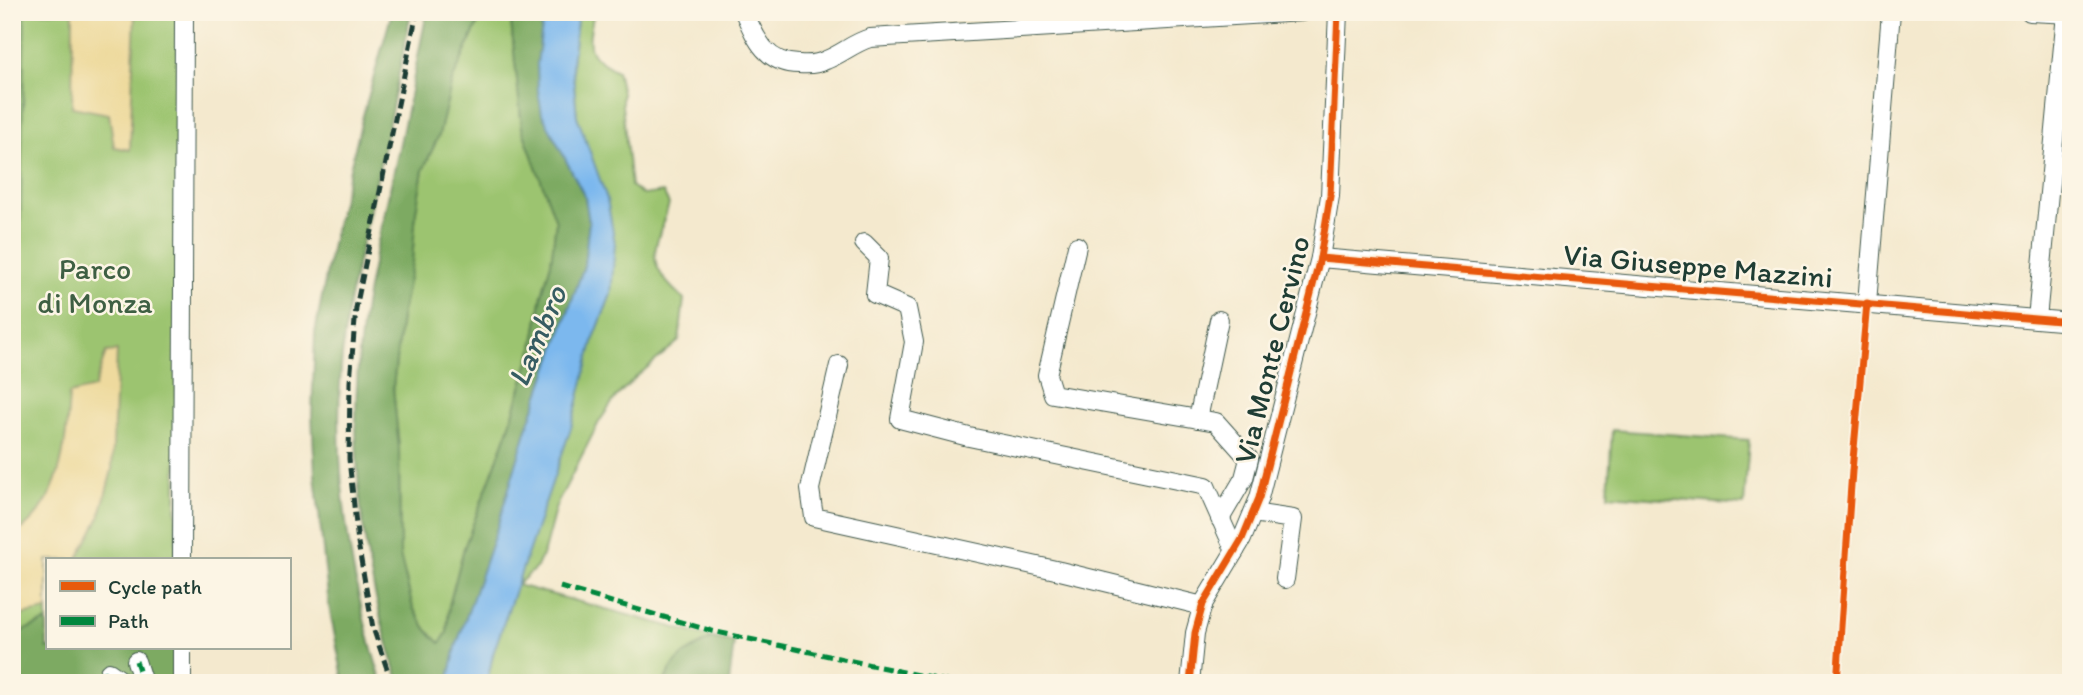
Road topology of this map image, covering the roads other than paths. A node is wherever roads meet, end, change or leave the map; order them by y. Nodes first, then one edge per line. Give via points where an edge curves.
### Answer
1 (184, 12) edge
2 (744, 12) edge
3 (1302, 12) edge
4 (1338, 12) edge
5 (1891, 12) edge
6 (2029, 12) edge
7 (2068, 14) edge
8 (864, 243) dead end
9 (1077, 246) dead end
10 (1320, 258) junction
11 (1867, 303) junction
12 (2037, 319) junction
13 (1219, 320) dead end
14 (2071, 322) edge
15 (839, 365) dead end
16 (1198, 419) junction
17 (1253, 513) junction
18 (1220, 519) junction
19 (1235, 551) junction
20 (182, 558) edge
21 (1285, 579) dead end
22 (1203, 606) junction
23 (182, 650) edge
24 (136, 661) dead end
25 (109, 672) dead end
26 (125, 683) edge
27 (143, 683) edge
28 (182, 683) edge
29 (1190, 683) edge

1 - 20 street
2 - 3 street via 763,49 774,59 806,64 828,60 870,38
4 - 10 street, Via Monte Cervino via 1330,196
5 - 11 street
6 - 7 street
7 - 12 street
8 - 18 street via 879,258 875,294 907,308 914,342 900,419 1206,486
9 - 16 street via 1047,375 1053,394
10 - 11 street, Via Giuseppe Mazzini
10 - 17 street, Via Monte Cervino
11 - 12 street, Via Giuseppe Mazzini
12 - 14 street, Via Giuseppe Mazzini
13 - 16 street
15 - 22 street via 810,489 814,517
16 - 18 street via 1216,422 1249,459 1244,478
17 - 19 street, Via Monte Cervino
17 - 21 street via 1293,519
18 - 19 street
19 - 22 street, Via Monte Cervino
22 - 29 street, Via Monte Cervino
23 - 28 street
24 - 27 street
25 - 26 street

